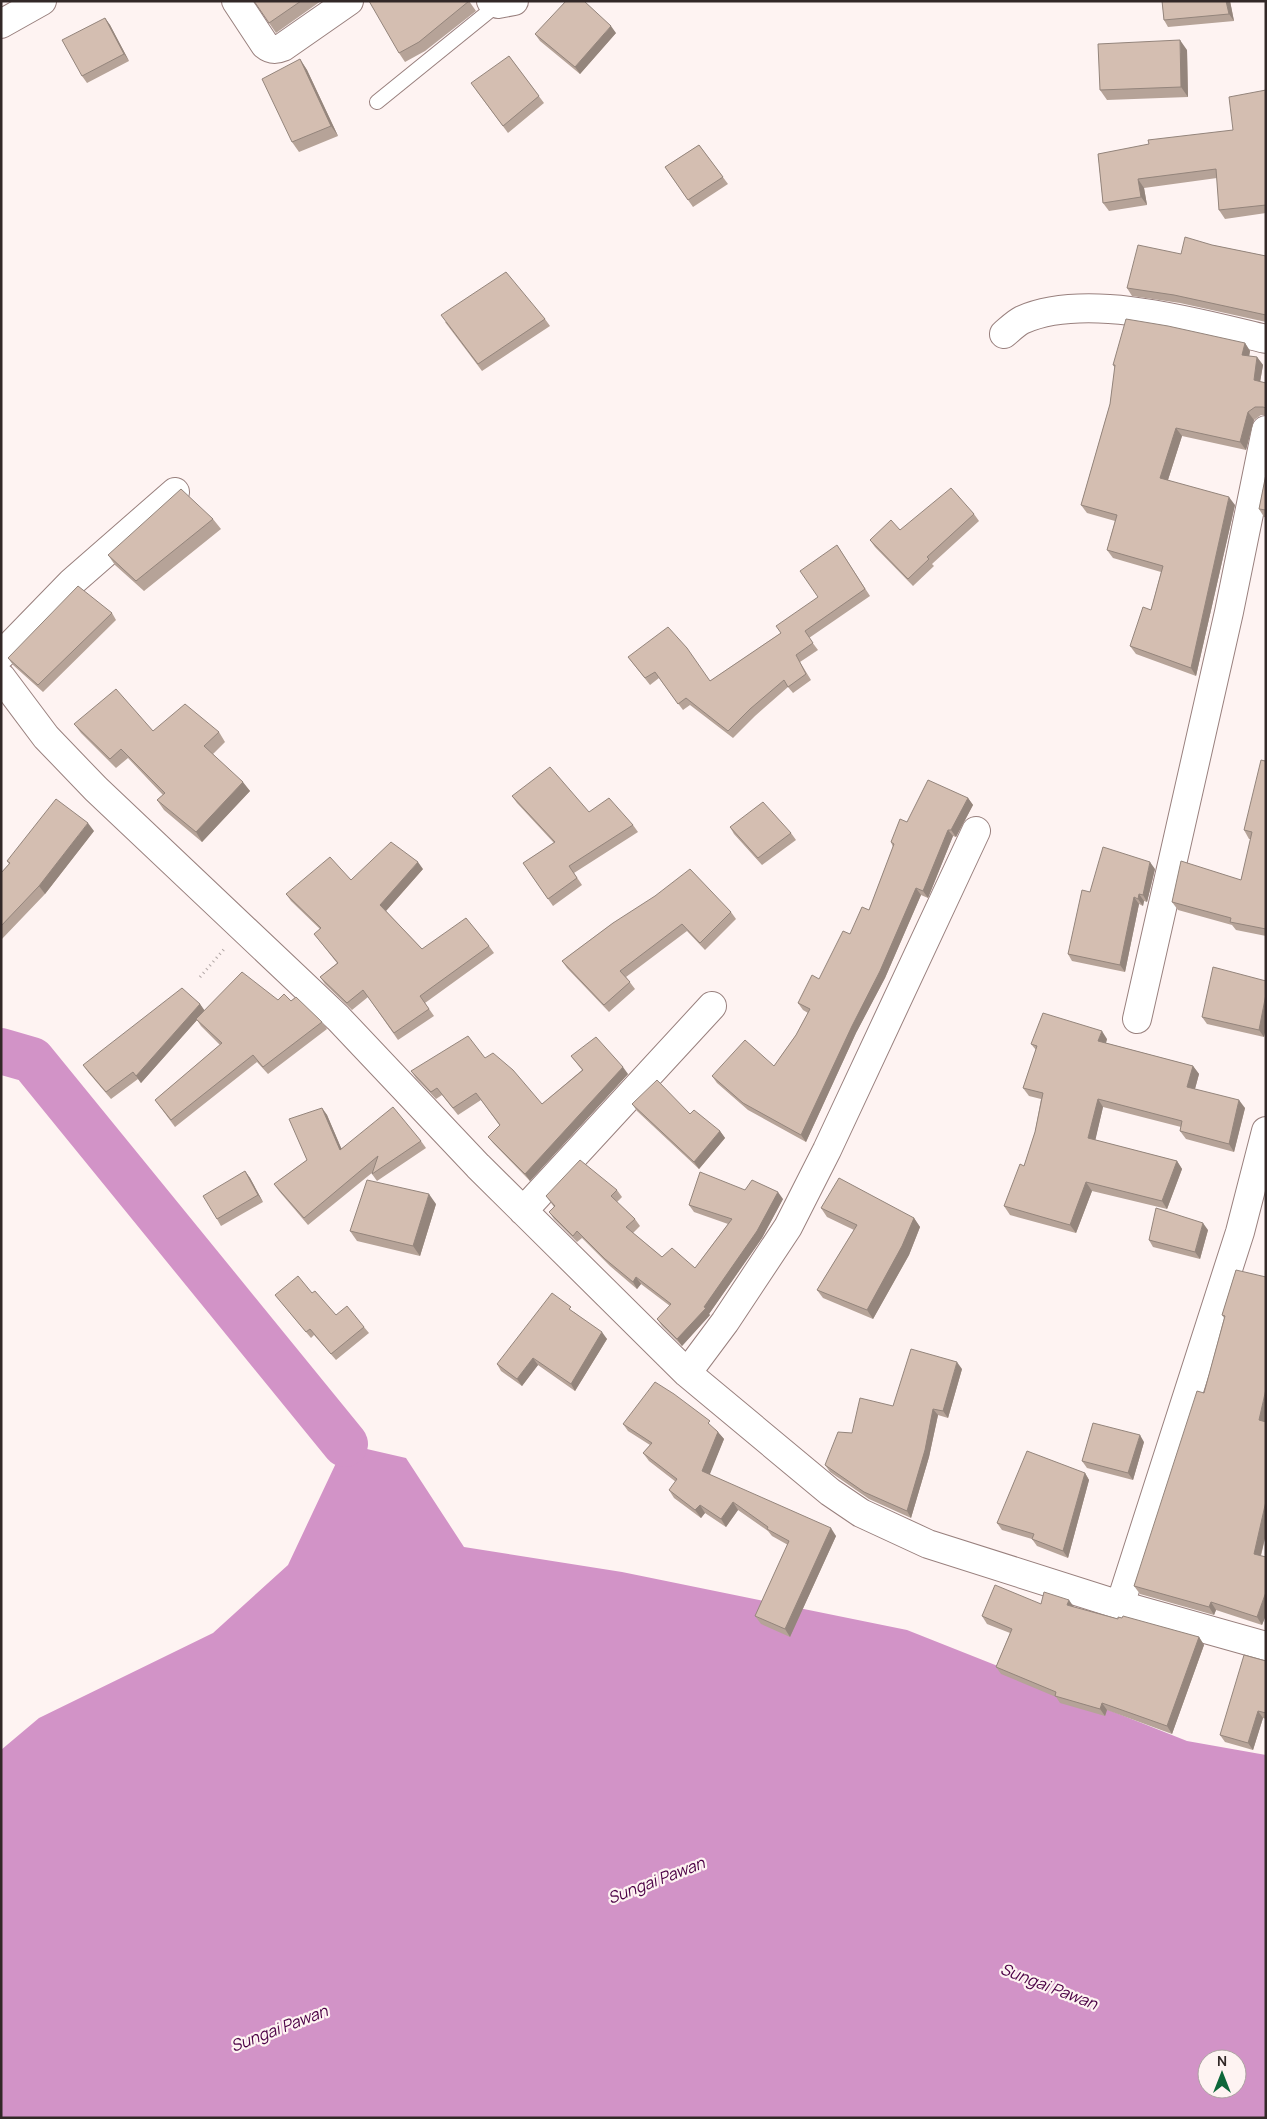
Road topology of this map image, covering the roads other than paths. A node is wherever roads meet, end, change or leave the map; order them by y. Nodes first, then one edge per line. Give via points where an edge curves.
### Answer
1 (42, 1) edge
2 (236, 1) edge
3 (349, 1) edge
4 (501, 2) edge
5 (1, 24) edge
6 (376, 102) dead end
7 (1004, 334) dead end
8 (1266, 339) edge
9 (1266, 430) edge
10 (175, 492) edge
11 (1, 655) edge
12 (1, 677) edge
13 (976, 831) dead end
14 (712, 1006) dead end
15 (1137, 1019) dead end
16 (1266, 1131) edge
17 (523, 1211) junction
18 (687, 1373) junction
19 (1120, 1605) junction
20 (1264, 1640) edge

1 - 5 street
2 - 3 street via 264,45 276,50
4 - 6 lane
7 - 8 street via 1021,321 1049,311 1086,309 1144,312
9 - 15 street via 1229,612
10 - 11 street via 72,582
12 - 17 street via 46,737 96,789 364,1045
13 - 18 street via 827,1150 788,1226
14 - 17 street
16 - 19 street via 1240,1232
17 - 18 street
18 - 19 street via 823,1487 861,1513 928,1544
19 - 20 street

